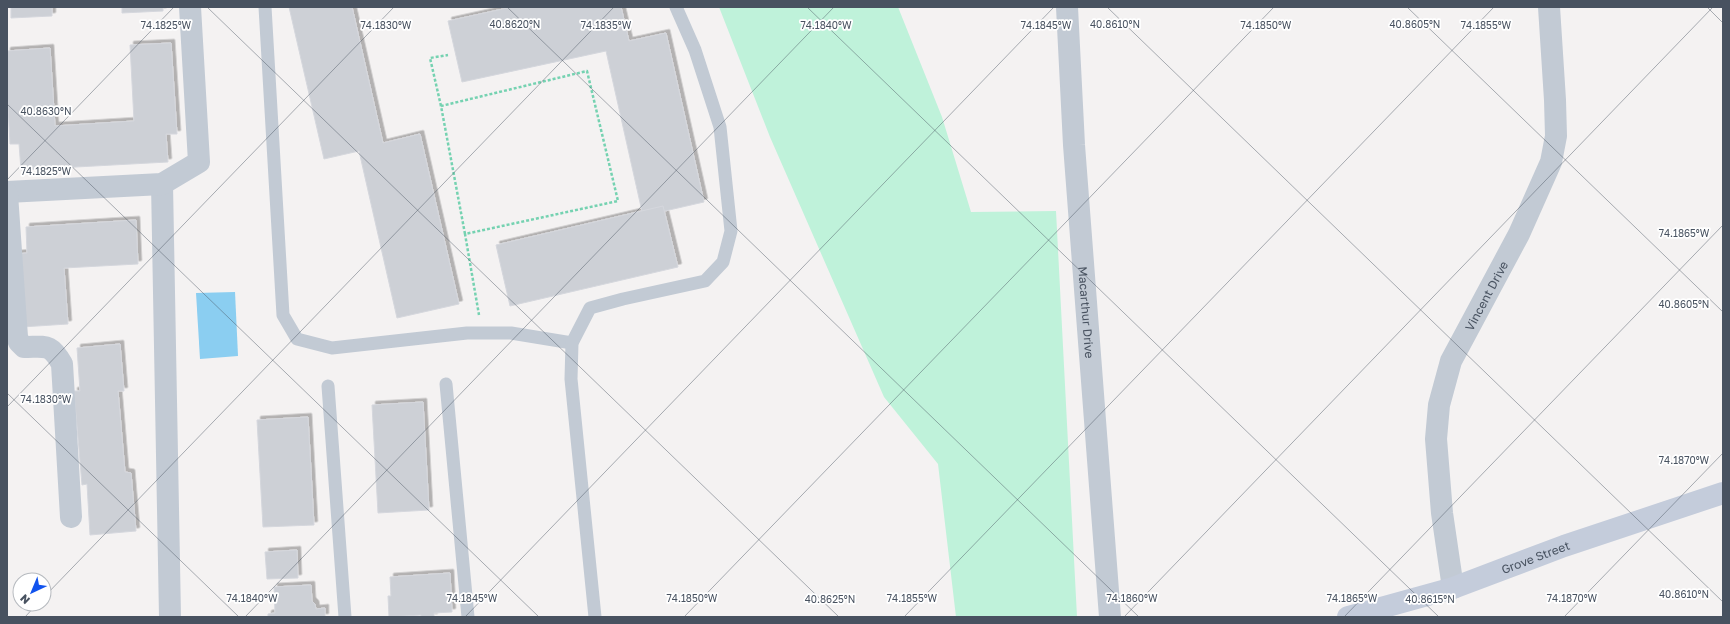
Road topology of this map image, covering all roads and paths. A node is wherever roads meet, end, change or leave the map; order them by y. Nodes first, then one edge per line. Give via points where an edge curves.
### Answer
1 (190, 7) edge
2 (265, 7) edge
3 (676, 7) edge
4 (1067, 7) edge
5 (1549, 7) edge
6 (448, 54) dead end
7 (442, 106) junction
8 (162, 184) junction
9 (7, 193) edge
10 (465, 234) junction
11 (483, 333) junction
12 (572, 343) junction
13 (446, 384) dead end
14 (328, 386) dead end
15 (1723, 493) edge
16 (71, 517) dead end
17 (1453, 588) junction
18 (170, 617) edge
19 (345, 617) edge
20 (468, 617) edge
21 (595, 617) edge
22 (1110, 617) edge
23 (1348, 617) edge

1 - 8 street via 199,162
2 - 11 lane via 283,315 297,339 332,348
3 - 12 lane via 695,50 720,127 731,231 723,262 705,281 590,308
4 - 22 street, Macarthur Drive via 1074,145
5 - 17 street, Vincent Drive via 1556,136 1551,162 1519,234 1451,361 1439,405 1436,439
6 - 7 path via 430,58
7 - 10 path
7 - 10 path via 587,71 618,201
8 - 9 street
8 - 18 street
9 - 16 street via 17,337 24,347 47,347 55,351 62,364
10 - 11 path
11 - 12 lane via 511,333
12 - 21 lane via 571,379
13 - 20 lane
14 - 19 lane
15 - 17 street, Grove Street via 1564,546
17 - 23 street, Grove Street

